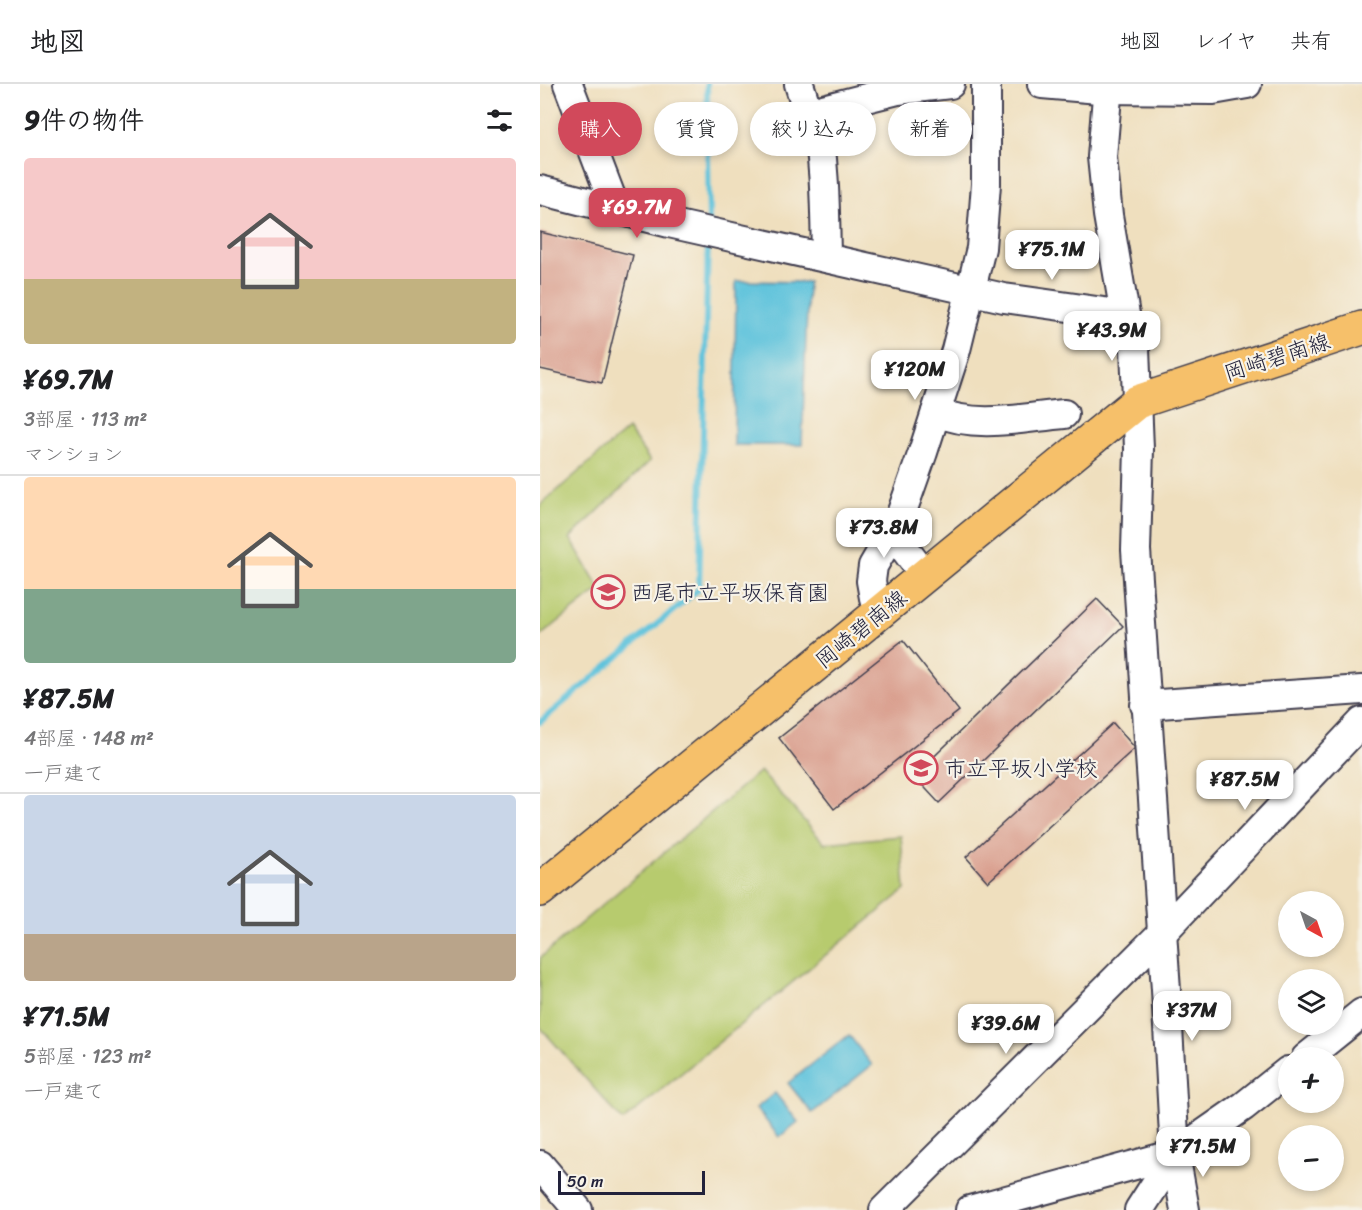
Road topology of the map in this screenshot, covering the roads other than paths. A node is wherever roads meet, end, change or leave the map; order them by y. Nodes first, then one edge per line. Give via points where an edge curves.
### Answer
1 (568, 84) edge
2 (798, 84) edge
3 (950, 84) edge
4 (986, 84) edge
5 (1041, 84) edge
6 (1247, 84) edge
7 (1108, 86) edge
8 (804, 102) edge
9 (851, 102) edge
10 (823, 156) edge
11 (540, 190) edge
12 (616, 210) junction
13 (826, 257) junction
14 (970, 290) junction
15 (1125, 315) junction
16 (1362, 328) edge
17 (1137, 402) junction
18 (936, 412) junction
19 (1064, 414) dead end
20 (898, 524) junction
21 (925, 576) junction
22 (884, 610) junction
23 (1362, 690) edge
24 (1145, 705) junction
25 (1362, 722) edge
26 (540, 890) edge
27 (1162, 933) junction
28 (1362, 1013) edge
29 (1320, 1047) edge
30 (1278, 1079) edge
31 (1175, 1154) junction
32 (540, 1165) edge
33 (578, 1210) edge
34 (884, 1210) edge
35 (970, 1210) edge
36 (1139, 1210) edge
37 (1185, 1210) edge

1 - 12 street
2 - 8 street
3 - 9 street via 898,90
4 - 14 street via 986,184 981,248
5 - 7 street
6 - 7 street via 1213,90
7 - 15 street via 1102,157
10 - 13 street
11 - 12 street
12 - 13 street
13 - 14 street
14 - 15 street
14 - 18 street
15 - 17 street via 1135,348
16 - 17 main road, 岡崎碧南線
17 - 21 main road, 岡崎碧南線
17 - 24 street via 1136,550
18 - 19 street via 982,422
18 - 20 street
20 - 21 street via 898,540
20 - 22 street via 873,566 874,598
21 - 22 main road, 岡崎碧南線
22 - 26 main road, 岡崎碧南線
23 - 24 street
24 - 27 street
25 - 27 street
27 - 31 street
27 - 34 street
28 - 29 street
30 - 31 street
31 - 35 street
31 - 36 street
31 - 37 street
32 - 33 street

